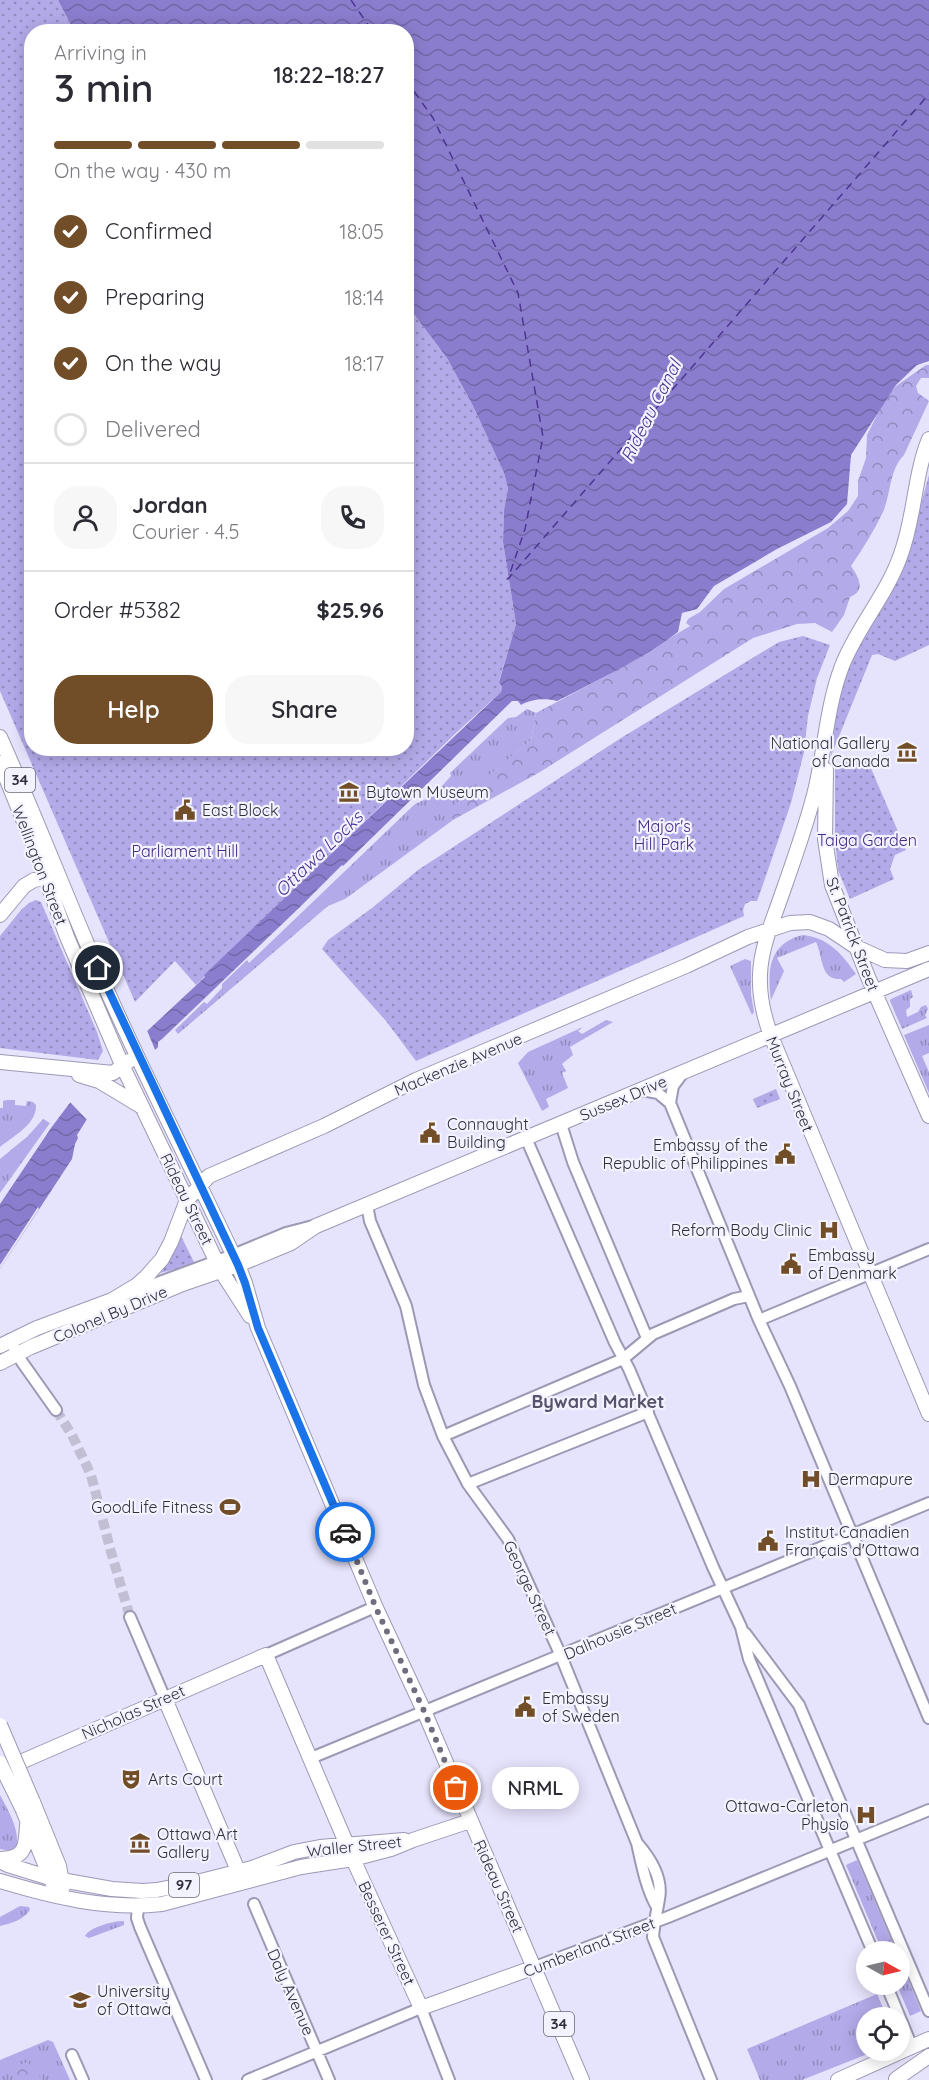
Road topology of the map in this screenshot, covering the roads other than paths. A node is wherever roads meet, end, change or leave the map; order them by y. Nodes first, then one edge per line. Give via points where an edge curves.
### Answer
1 (929, 439) edge
2 (929, 462) edge
3 (913, 509) junction
4 (0, 737) edge
5 (825, 741) junction
6 (0, 763) edge
7 (45, 878) junction
8 (71, 908) junction
9 (0, 915) edge
10 (768, 930) junction
11 (856, 947) junction
12 (929, 953) edge
13 (929, 969) edge
14 (875, 992) junction
15 (771, 1036) junction
16 (137, 1053) junction
17 (0, 1062) edge
18 (123, 1067) junction
19 (57, 1069) junction
20 (682, 1073) junction
21 (642, 1090) junction
22 (670, 1103) junction
23 (142, 1107) junction
24 (929, 1116) edge
25 (561, 1124) junction
26 (526, 1138) junction
27 (200, 1186) junction
28 (187, 1200) junction
29 (367, 1204) junction
30 (929, 1249) edge
31 (235, 1260) junction
32 (219, 1266) junction
33 (869, 1274) junction
34 (750, 1296) junction
35 (112, 1299) junction
36 (759, 1320) junction
37 (258, 1328) junction
38 (647, 1338) junction
39 (5, 1343) edge
40 (17, 1353) junction
41 (622, 1359) junction
42 (0, 1363) edge
43 (56, 1410) tunnel mouth
44 (648, 1412) junction
45 (929, 1414) edge
46 (443, 1436) junction
47 (468, 1484) junction
48 (929, 1503) edge
49 (853, 1535) junction
50 (723, 1587) junction
51 (368, 1610) dead end
52 (130, 1617) tunnel mouth
53 (741, 1628) junction
54 (266, 1655) junction
55 (561, 1656) junction
56 (165, 1699) junction
57 (424, 1711) junction
58 (929, 1718) edge
59 (0, 1725) edge
60 (311, 1758) junction
61 (0, 1763) edge
62 (0, 1771) edge
63 (929, 1810) edge
64 (28, 1811) junction
65 (470, 1821) junction
66 (856, 1840) junction
67 (831, 1850) junction
68 (351, 1852) junction
69 (0, 1860) edge
70 (241, 1876) junction
71 (57, 1879) junction
72 (0, 1881) edge
73 (57, 1897) junction
74 (254, 1904) dead end
75 (138, 1906) junction
76 (654, 1922) junction
77 (868, 1941) edge
78 (535, 1967) junction
79 (891, 1995) edge
80 (422, 2008) junction
81 (929, 2012) edge
82 (929, 2039) edge
83 (912, 2047) junction
84 (317, 2050) junction
85 (72, 2055) dead end
86 (929, 2056) edge
87 (929, 2068) edge
88 (82, 2080) edge
89 (206, 2080) edge
90 (248, 2080) edge
91 (329, 2080) edge
92 (449, 2080) edge
93 (582, 2080) edge
94 (711, 2080) edge
95 (838, 2080) edge
96 (895, 2080) edge

1 - 3 main road via 917,476
2 - 3 main road
3 - 5 main road via 897,567 841,667
4 - 8 main road, Wellington Street / 34
5 - 10 main road, Murray Street via 810,806
5 - 11 main road, St. Patrick Street via 827,860 836,899
6 - 7 main road, Wellington Street / 34
7 - 8 main road via 58,886
7 - 9 main road via 24,886
7 - 18 main road, Wellington Street / 34
8 - 16 main road, Wellington Street / 34
10 - 11 main road, Mackenzie Avenue via 810,922 829,928
10 - 15 main road, Murray Street via 760,984
10 - 27 main road, Mackenzie Avenue via 416,1080 324,1126 209,1176
11 - 12 main road via 896,962
11 - 14 main road, St. Patrick Street
13 - 14 main road, Sussex Drive
14 - 15 main road, Sussex Drive
14 - 24 main road, St. Patrick Street
15 - 20 main road, Sussex Drive
15 - 33 main road, Murray Street
16 - 18 main road
16 - 27 main road, Rideau Street / 34
17 - 19 main road
18 - 19 main road via 113,1073
18 - 23 main road, Rideau Street / 34
19 - 23 main road via 99,1082
20 - 21 main road, Sussex Drive
20 - 22 street via 673,1086
21 - 22 street via 662,1095
21 - 25 main road, Sussex Drive
22 - 34 street
23 - 28 main road, Rideau Street / 34
25 - 26 main road, Sussex Drive
25 - 38 street via 573,1162
26 - 29 main road, Sussex Drive
26 - 41 street
27 - 28 main road, Mackenzie Avenue
27 - 31 main road, Rideau Street / 34
28 - 32 main road, Rideau Street / 34
28 - 35 main road, Mackenzie Avenue via 171,1242 155,1268 137,1285
29 - 31 main road, Sussex Drive via 316,1226 291,1243
29 - 46 street, George Street via 370,1221 406,1306 424,1385
30 - 33 street
31 - 32 main road, Sussex Drive
31 - 37 main road, Rideau Street / 34
32 - 35 street, Colonel By Drive
32 - 37 main road, Rideau Street / 34
32 - 40 main road, Colonel By Drive
33 - 36 street
33 - 45 main road, Murray Street
34 - 36 street
34 - 38 street via 734,1299
35 - 39 main road, Colonel By Drive
36 - 49 street
37 - 57 main road, Rideau Street / 34 via 376,1608
38 - 41 street
39 - 40 street
40 - 42 main road, Colonel By Drive
40 - 43 street
41 - 44 street
41 - 46 street
44 - 47 street
44 - 50 street
46 - 47 street, George Street
47 - 55 street, George Street via 508,1539
48 - 49 street, Dalhousie Street
49 - 50 street, Dalhousie Street
49 - 58 street
50 - 53 street
50 - 55 street, Dalhousie Street
51 - 54 street
52 - 56 street
53 - 66 street via 799,1705
53 - 67 street via 749,1659
54 - 56 main road, Nicholas Street
54 - 60 main road, Besserer Street
55 - 57 street, Dalhousie Street
55 - 76 street, George Street via 637,1843 657,1907
56 - 62 main road, Nicholas Street
56 - 70 main road
57 - 60 street, Dalhousie Street
57 - 65 main road, Rideau Street / 34
59 - 64 main road, bridge
60 - 68 main road, Besserer Street
61 - 64 main road, bridge
63 - 66 street, Cumberland Street
64 - 69 main road via 23,1850
64 - 71 main road via 59,1866
65 - 68 main road, Waller Street / 97 via 391,1849
65 - 78 main road, Rideau Street / 34
66 - 67 street, Cumberland Street
66 - 81 street
67 - 76 street, Cumberland Street
67 - 77 street
68 - 70 main road, Waller Street / 97 via 301,1867
68 - 80 main road, Besserer Street
69 - 71 main road
70 - 71 main road, Waller Street / 97 via 141,1891
70 - 75 main road, Waller Street / 97 via 162,1904
71 - 73 main road
72 - 73 main road
73 - 75 main road, Waller Street / 97
74 - 84 street, Daly Avenue
75 - 89 street via 140,1927
76 - 78 street, Cumberland Street
76 - 94 street, George Street via 653,1937
78 - 80 main road, Cumberland Street
78 - 93 main road, Rideau Street / 34
79 - 83 street
80 - 84 street, Cumberland Street
80 - 92 street, Besserer Street
82 - 83 main road
83 - 95 main road
84 - 90 street, Cumberland Street
84 - 91 street, Daly Avenue
85 - 88 street
86 - 96 main road
87 - 96 main road

